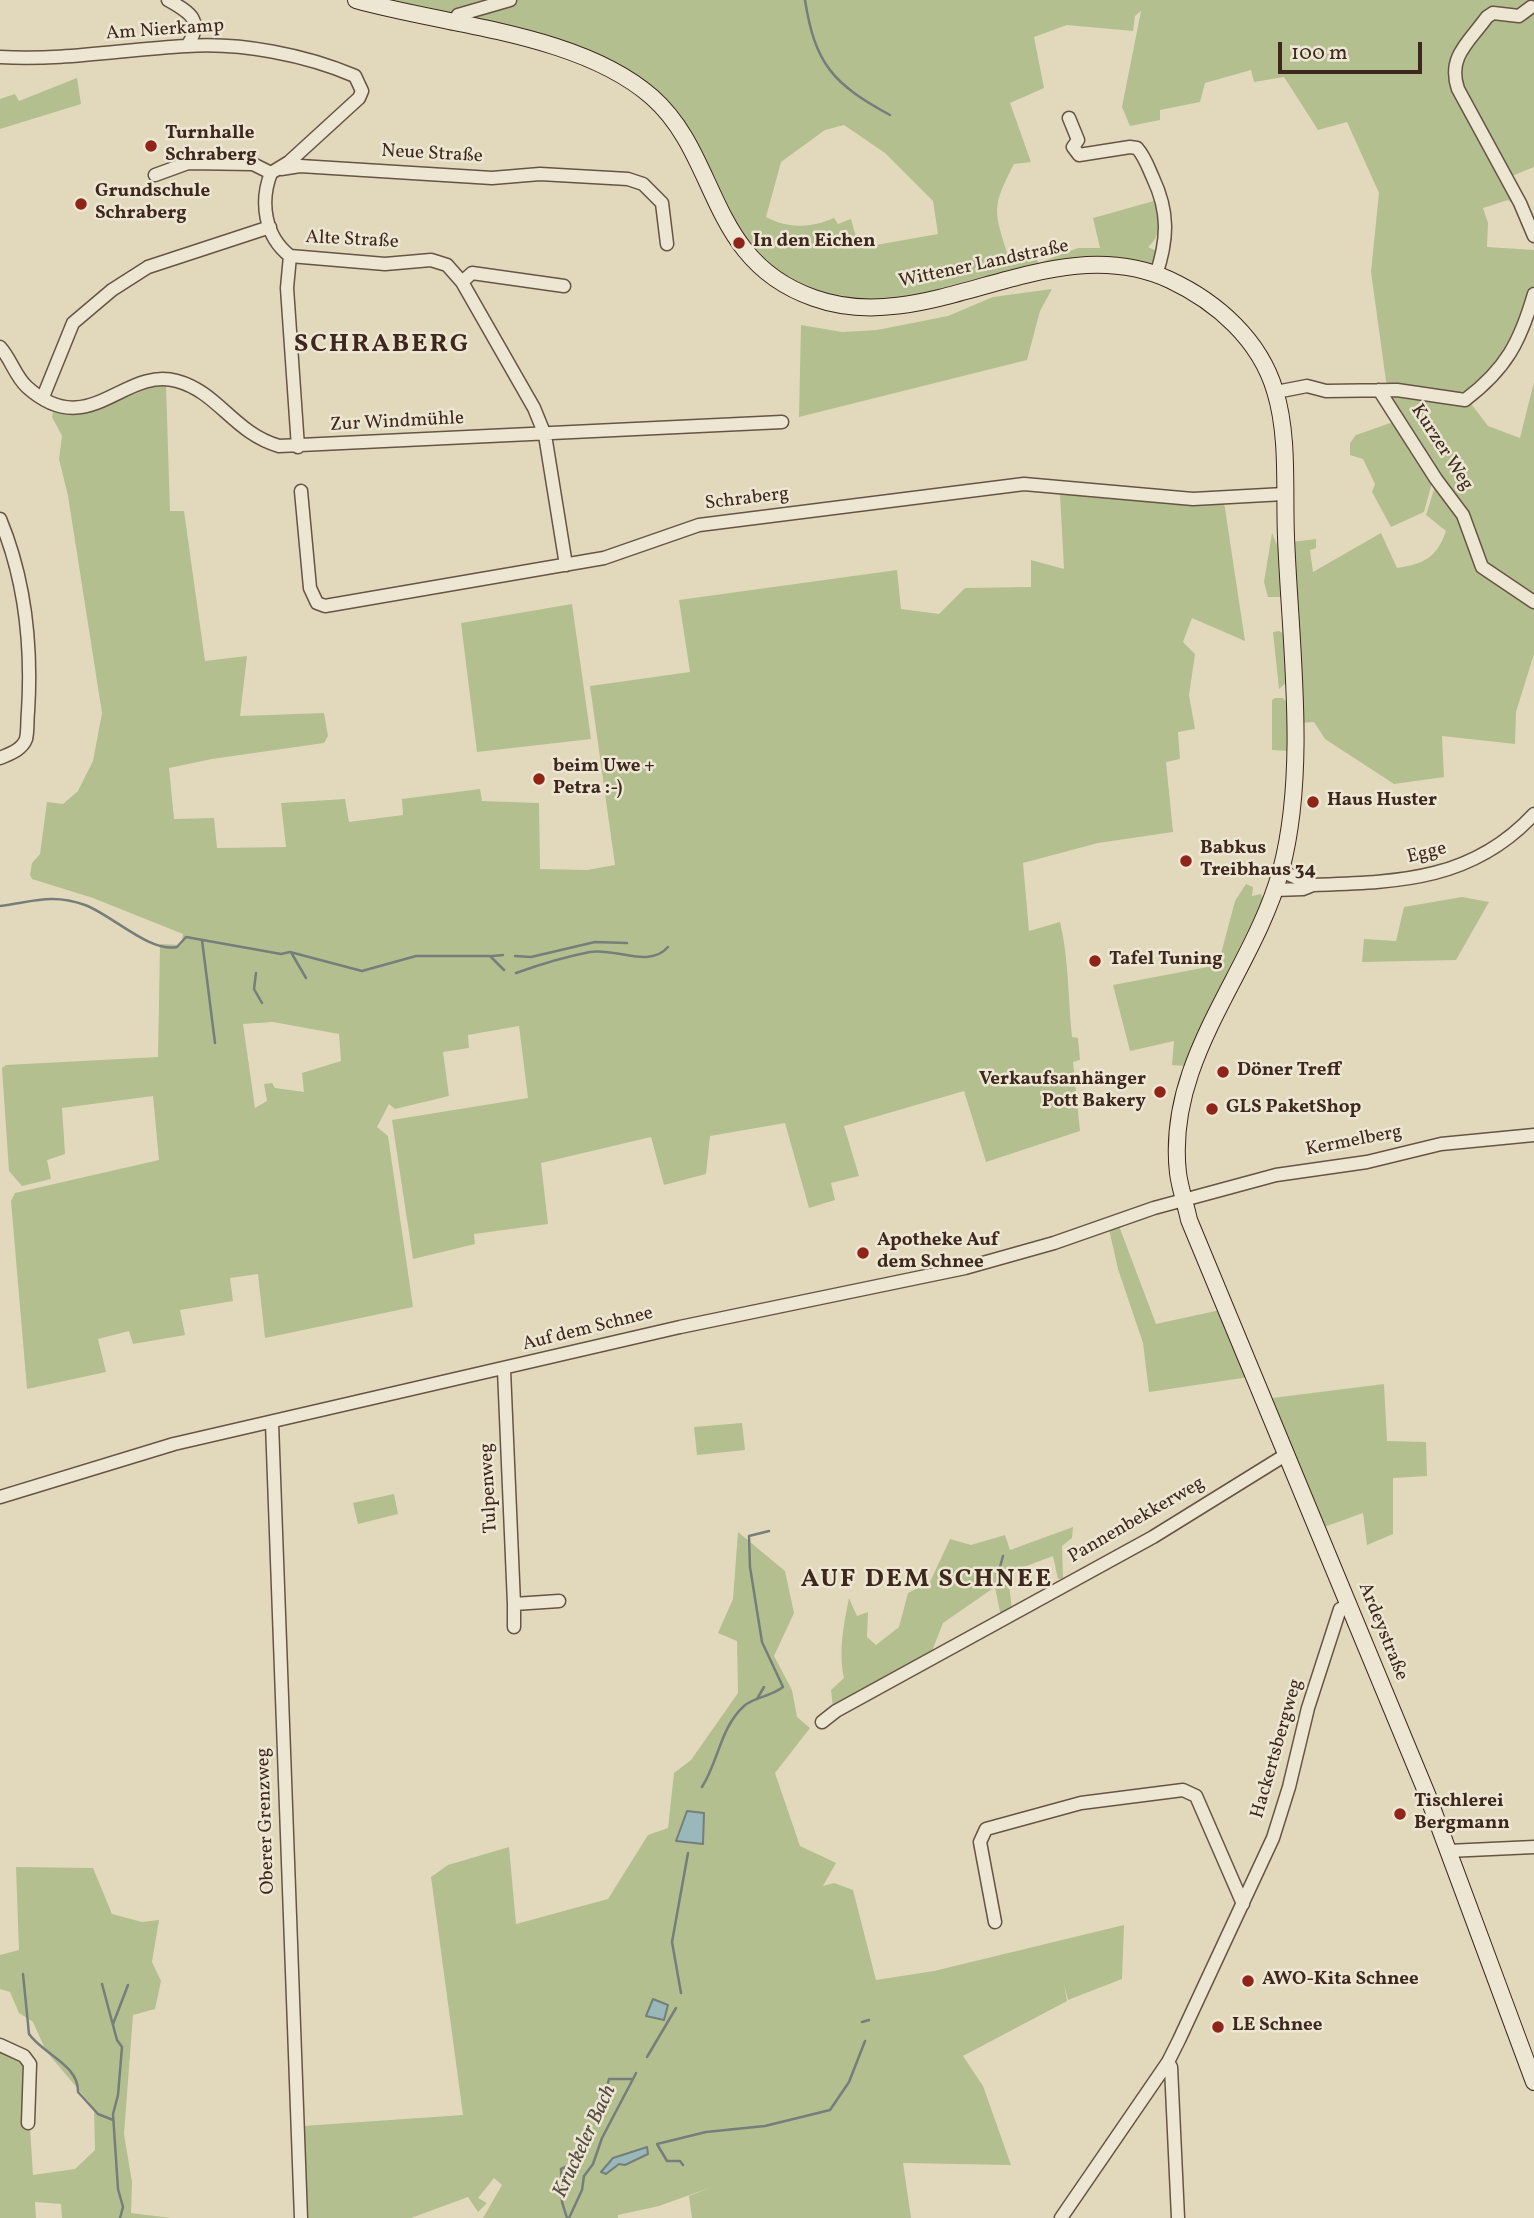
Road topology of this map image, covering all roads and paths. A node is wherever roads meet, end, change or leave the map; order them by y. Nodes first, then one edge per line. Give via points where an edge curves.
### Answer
1 (168, 0) edge
2 (356, 0) edge
3 (510, 0) edge
4 (1532, 6) edge
5 (452, 23) junction
6 (187, 46) junction
7 (0, 57) edge
8 (1069, 118) dead end
9 (271, 173) junction
10 (155, 175) dead end
11 (270, 227) junction
12 (1534, 236) edge
13 (667, 244) dead end
14 (290, 256) junction
15 (1156, 275) junction
16 (462, 282) junction
17 (564, 286) dead end
18 (1534, 294) edge
19 (0, 347) edge
20 (1379, 390) junction
21 (1276, 392) junction
22 (43, 397) junction
23 (782, 422) dead end
24 (545, 435) junction
25 (298, 447) junction
26 (301, 491) dead end
27 (1284, 494) junction
28 (316, 509) dead end
29 (302, 510) junction
30 (0, 519) edge
31 (566, 565) junction
32 (1534, 602) edge
33 (0, 758) edge
34 (1534, 814) edge
35 (1281, 871) junction
36 (1313, 885) junction
37 (1275, 890) junction
38 (1534, 1135) edge
39 (1185, 1200) junction
40 (505, 1370) junction
41 (272, 1423) junction
42 (1287, 1454) junction
43 (0, 1497) edge
44 (559, 1601) dead end
45 (514, 1605) junction
46 (1349, 1605) junction
47 (514, 1627) dead end
48 (822, 1722) dead end
49 (1534, 1847) edge
50 (1448, 1851) junction
51 (1243, 1904) junction
52 (995, 1922) dead end
53 (0, 2045) edge
54 (1168, 2063) junction
55 (1534, 2082) edge
56 (28, 2123) dead end
57 (302, 2218) edge
58 (1060, 2218) edge
59 (1178, 2218) edge

1 - 6 street via 188,12 195,23
2 - 5 main road, Wittener Landstraße
3 - 5 street via 458,15
4 - 12 street via 1519,16 1493,13 1487,17 1455,61 1453,73
5 - 15 main road, Wittener Landstraße via 569,50 640,88 680,132 739,243 777,279 809,297 854,306 897,304 1065,267 1104,265
6 - 7 street, Am Nierkamp
6 - 9 street, Am Nierkamp via 260,49 345,72 360,82 359,98
8 - 15 street via 1078,140 1073,147 1079,155 1130,148 1143,154 1163,198 1167,230
9 - 10 street, Neue Straße via 253,164 188,163
9 - 11 street via 264,202
9 - 13 street, Neue Straße via 300,166 492,178 540,174 628,179 643,184 662,203
11 - 14 street, Alte Straße
11 - 22 street via 148,267 113,290 73,323
14 - 16 street, Alte Straße via 385,264 432,260 447,265
14 - 25 street via 287,288
15 - 21 main road, Wittener Landstraße via 1219,311 1247,337
16 - 17 street via 472,273
16 - 24 street, Alte Straße
18 - 20 street via 1508,360 1465,400
19 - 22 street via 22,382
20 - 21 street via 1326,391 1307,386
20 - 32 street, Kurzer Weg via 1463,515 1482,566
21 - 27 main road, Wittener Landstraße
22 - 25 street, Zur Windmühle via 62,405 87,406 143,382 174,380 206,395 261,441
23 - 24 street, Zur Windmühle
24 - 25 street, Zur Windmühle
24 - 31 street, Alte Straße
26 - 29 street, Schraberg
27 - 31 street, Schraberg via 1193,499 1024,484 699,526 604,558
27 - 35 main road, Wittener Landstraße via 1295,773
28 - 29 street
29 - 31 street, Schraberg via 310,588 314,599 325,606
30 - 33 street via 23,597 29,694 26,740
34 - 36 street, Egge via 1502,844 1448,870 1400,880
35 - 36 street, Egge
35 - 37 main road, Wittener Landstraße
36 - 37 street, Egge
37 - 39 main road, Wittener Landstraße via 1195,1058 1178,1136 1178,1171
38 - 39 street, Kermelberg via 1428,1147 1276,1175
39 - 40 street, Auf dem Schnee via 965,1268 713,1320
39 - 42 main road, Ardeystraße
40 - 41 street, Auf dem Schnee
40 - 45 street, Tulpenweg
41 - 43 street, Auf dem Schnee via 174,1444
41 - 57 street, Oberer Grenzweg
42 - 46 main road, Ardeystraße
42 - 48 street, Pannenbekkerweg via 1153,1537
44 - 45 street
45 - 47 street, Tulpenweg
46 - 50 main road, Ardeystraße
46 - 51 street, Hackertsbergweg via 1340,1609 1308,1708 1284,1808
49 - 50 street
50 - 55 main road, Ardeystraße
51 - 52 street via 1196,1796 1183,1790 1081,1803 986,1829 980,1842
51 - 54 street, Hackertsbergweg
53 - 56 street via 24,2056 30,2064
54 - 58 street, Hackertsbergweg
54 - 59 street

